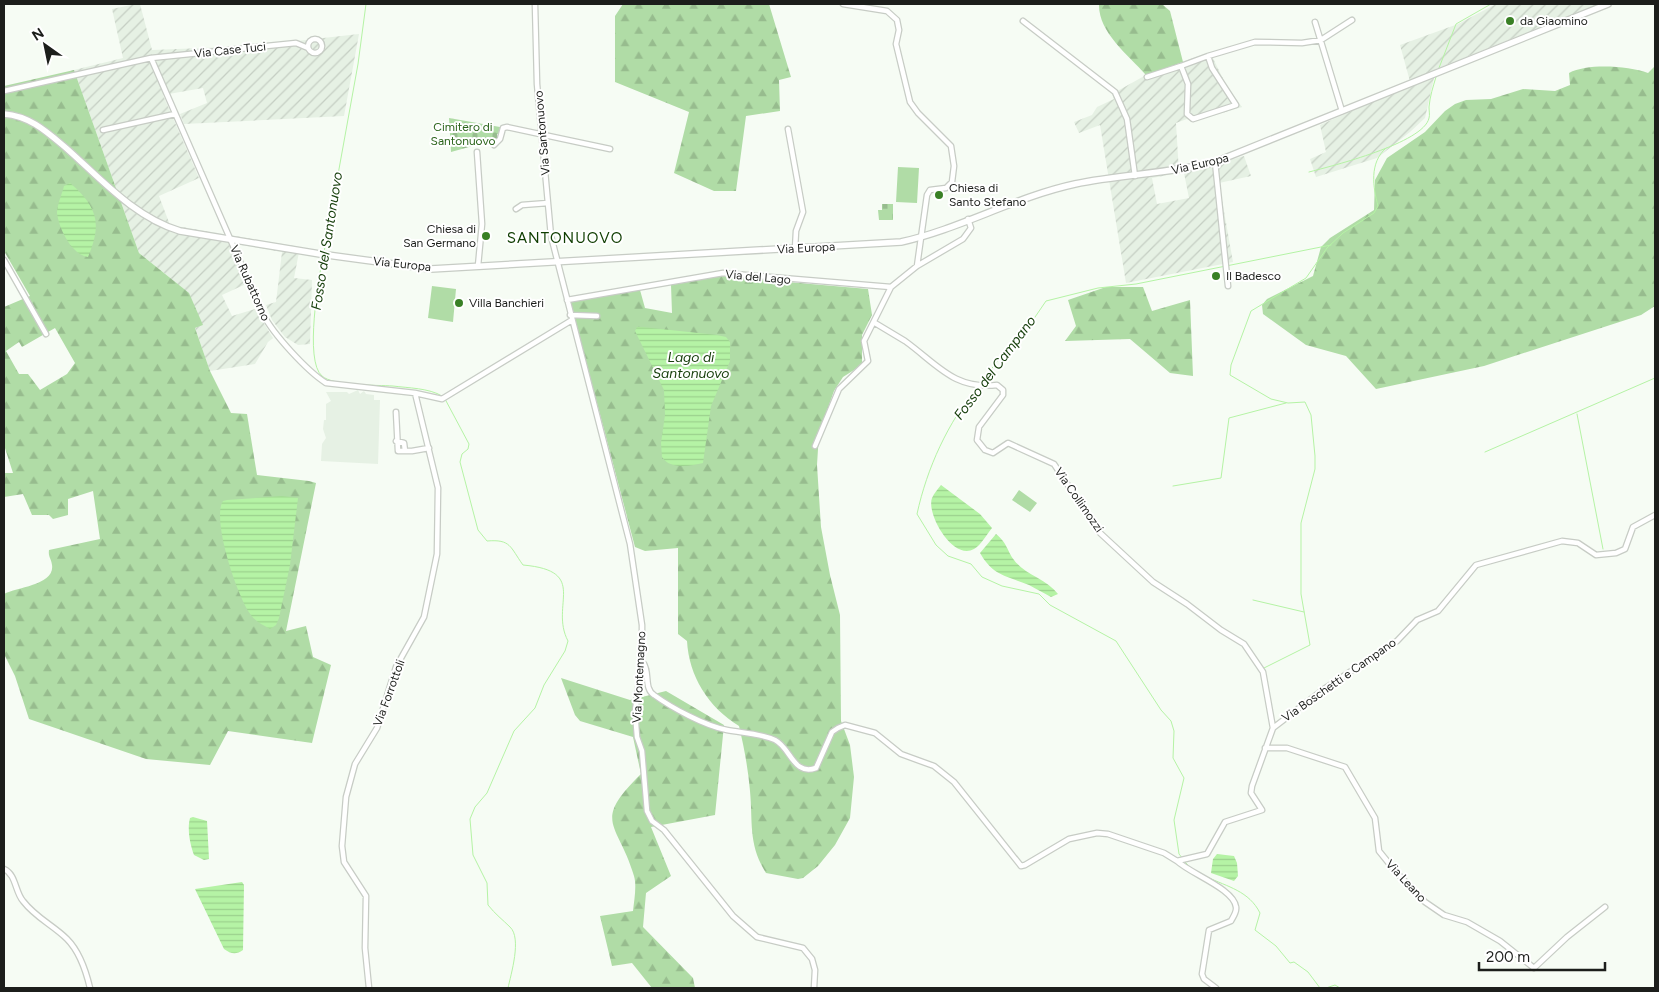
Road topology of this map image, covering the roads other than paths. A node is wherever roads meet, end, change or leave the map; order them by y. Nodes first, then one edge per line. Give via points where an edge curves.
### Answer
1 (535, 4) edge
2 (842, 4) edge
3 (1608, 4) edge
4 (1352, 20) dead end
5 (1023, 21) dead end
6 (1315, 22) dead end
7 (1321, 40) junction
8 (308, 48) dead end
9 (1208, 56) junction
10 (152, 58) junction
11 (1181, 66) junction
12 (1147, 77) dead end
13 (4, 91) edge
14 (1342, 111) junction
15 (4, 114) edge
16 (175, 114) junction
17 (788, 129) dead end
18 (103, 130) dead end
19 (542, 133) junction
20 (494, 145) dead end
21 (610, 149) dead end
22 (477, 152) dead end
23 (1214, 162) junction
24 (1135, 176) junction
25 (548, 202) junction
26 (516, 209) dead end
27 (968, 219) junction
28 (920, 238) junction
29 (231, 240) junction
30 (795, 249) junction
31 (4, 260) edge
32 (557, 262) junction
33 (478, 266) junction
34 (917, 266) junction
35 (1228, 286) dead end
36 (892, 287) junction
37 (567, 300) junction
38 (597, 316) dead end
39 (571, 318) junction
40 (875, 323) junction
41 (46, 334) dead end
42 (415, 393) junction
43 (396, 412) dead end
44 (396, 441) junction
45 (815, 446) dead end
46 (429, 448) junction
47 (404, 452) junction
48 (1655, 515) edge
49 (642, 662) junction
50 (1273, 728) junction
51 (1265, 748) junction
52 (1177, 861) junction
53 (4, 869) edge
54 (1605, 907) dead end
55 (90, 988) edge
56 (369, 988) edge
57 (814, 988) edge
58 (1216, 988) edge

1 - 19 street, Via Santonuovo
2 - 28 street via 882,10 897,20 896,44 910,102 951,146 952,182 946,188 930,190
3 - 14 main road, Via Europa
4 - 7 street
5 - 24 street via 1115,92 1127,119
6 - 7 street
7 - 9 street via 1255,42
7 - 14 street
8 - 10 street, Via Case Tuci via 296,43
9 - 11 street
9 - 11 street via 1212,68 1236,102 1234,107 1196,118 1187,116 1188,84
10 - 13 street
10 - 16 street, Via Rubattorno
11 - 12 street
14 - 23 main road, Via Europa
15 - 29 main road, Via Europa via 37,125 151,219 180,231
16 - 18 street
16 - 29 street, Via Rubattorno
17 - 30 street via 803,212 796,231
19 - 20 street via 505,126 499,142
19 - 21 street
19 - 25 street, Via Santonuovo
22 - 33 street via 482,224
23 - 24 main road, Via Europa
23 - 35 street
24 - 27 main road, Via Europa via 1075,184
25 - 26 street via 522,205
25 - 32 street, Via Santonuovo
27 - 28 main road, Via Europa
27 - 34 street via 971,228 963,239
28 - 30 main road, Via Europa
28 - 34 street
29 - 33 main road, Via Europa via 420,268
29 - 42 street, Via Rubattorno via 268,324 315,375 328,384
30 - 32 main road, Via Europa
31 - 41 street
32 - 33 main road, Via Europa
32 - 37 street, Via Montemagno
34 - 36 street
36 - 37 street, Via del Lago via 723,274
36 - 40 street
37 - 39 street, Via Montemagno
38 - 39 street
39 - 42 street, Via Rubattorno via 444,398
39 - 49 street, Via Montemagno via 630,544 642,626
40 - 45 street via 864,341 868,361 839,388
40 - 50 street, Via Collimozzi via 906,342 950,378 979,386 997,385 1003,390 1003,395 979,427 977,440 993,452 1008,443 1050,461 1099,532 1157,585 1244,644 1263,672
42 - 46 street, Via Forrottoli
43 - 44 street
44 - 47 street via 398,450
44 - 47 street via 404,443
46 - 47 street
46 - 56 street, Via Forrottoli via 438,488 439,532 438,554 424,617 396,667 377,728 355,764 346,797 341,852 366,896
48 - 50 street, Via Boschetti e Campano via 1633,527 1626,548 1618,553 1596,555 1578,543 1562,541 1478,564 1438,610 1417,620 1397,641 1324,689
49 - 52 street via 654,696 699,720 776,741 802,768 816,768 832,732 838,728 845,725 875,733 901,754 934,766 954,782 1020,866 1068,839 1097,833 1164,853
49 - 57 street, Via Montemagno via 635,722 642,751 647,811 652,821 664,830 733,916 757,937 803,948 813,964
50 - 51 street, Via Boschetti e Campano
51 - 52 street, Via Boschetti e Campano via 1251,793 1262,810 1224,822 1207,854
51 - 54 street, Via Leano via 1287,748 1345,766 1375,818 1379,851 1402,878 1425,902 1444,915 1467,922 1500,941 1534,968
52 - 58 street via 1226,892 1236,905 1230,922 1214,926 1206,935 1202,974
53 - 55 street via 10,872 21,899 67,939 81,960

